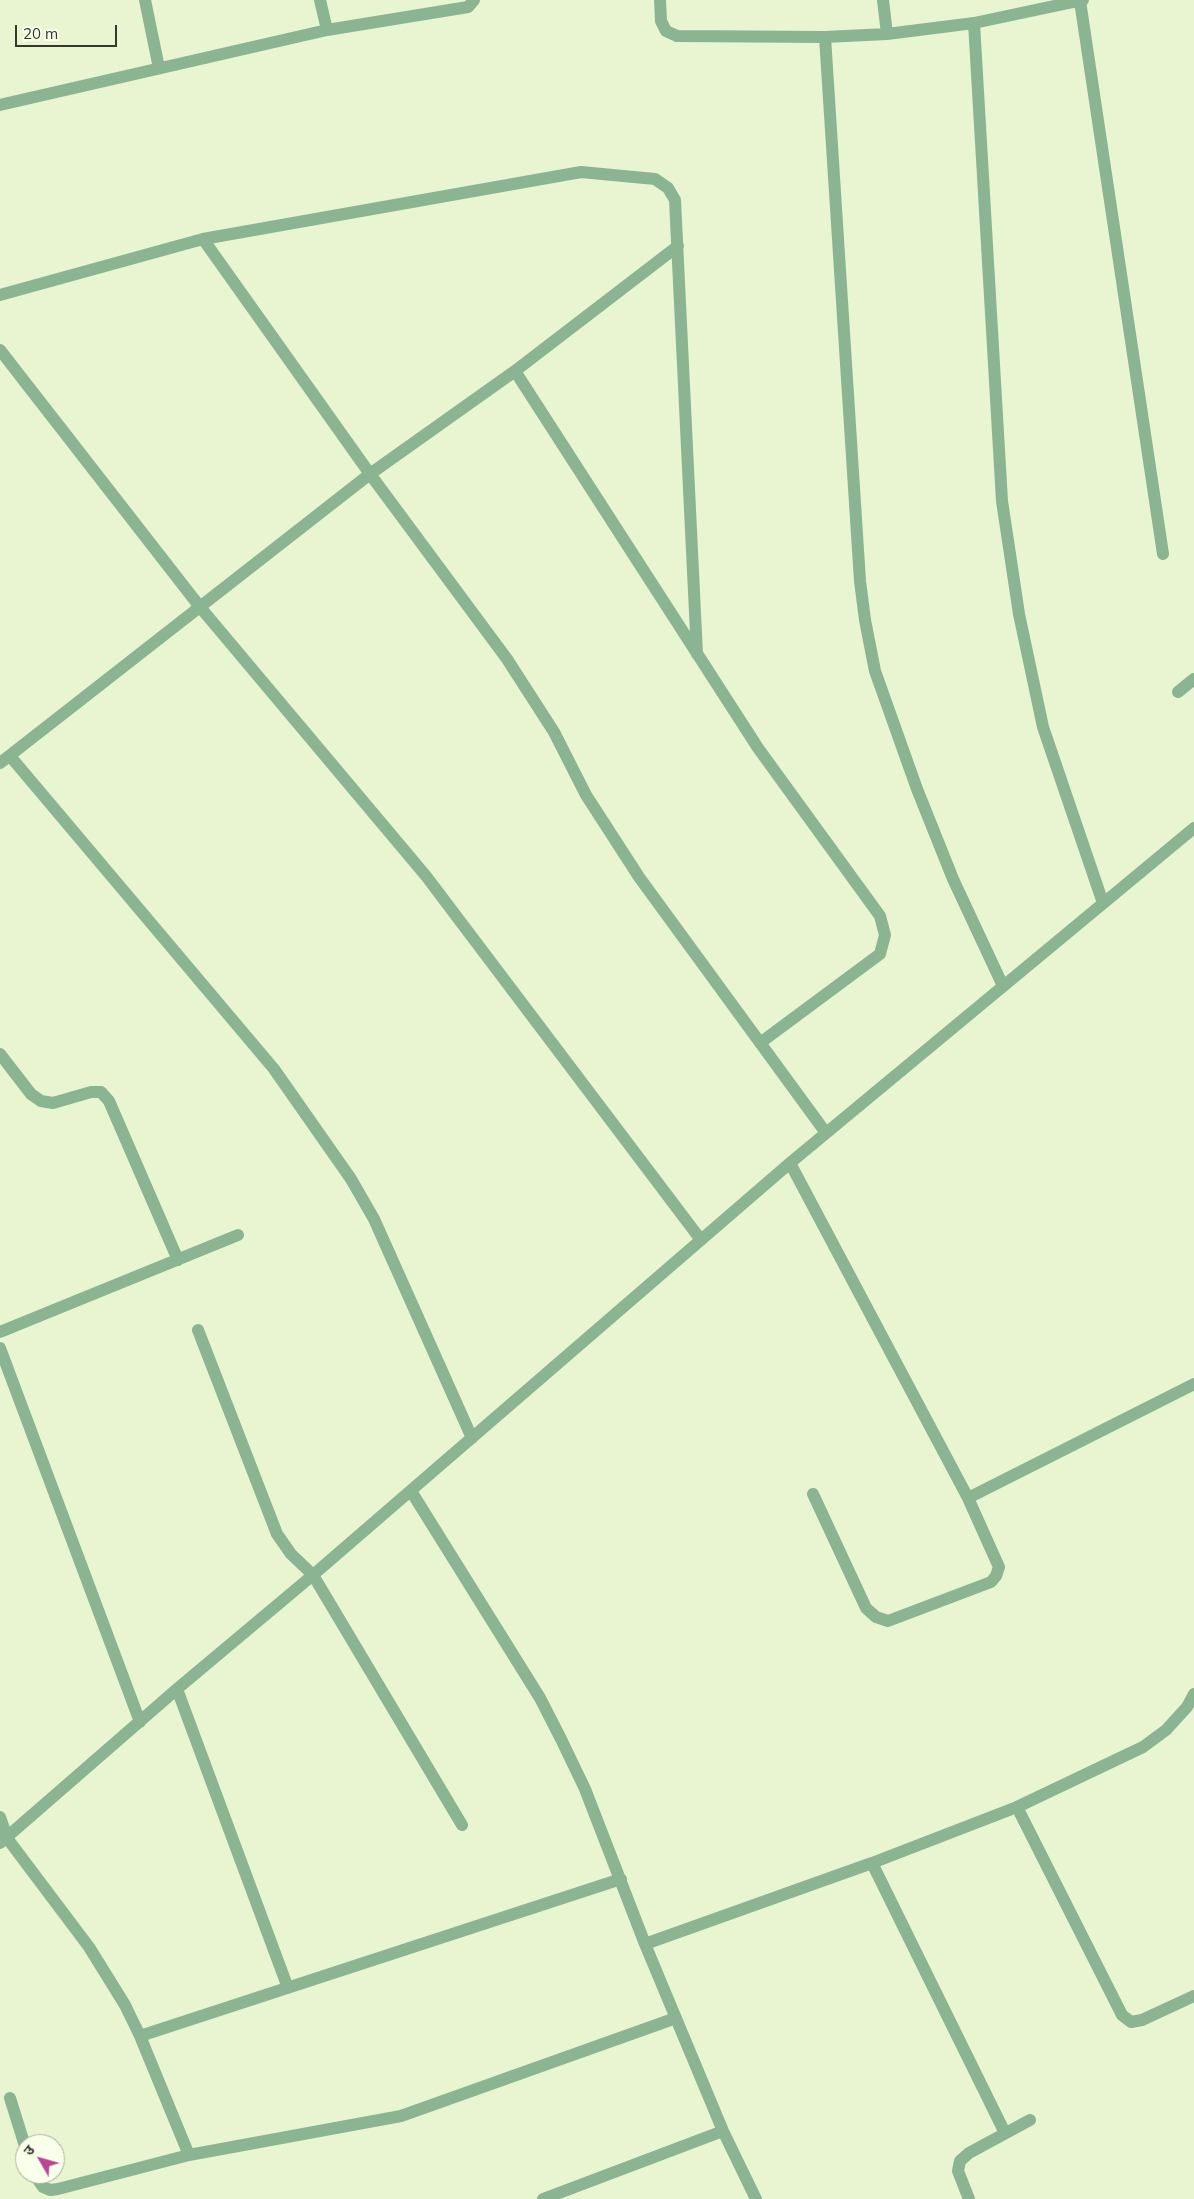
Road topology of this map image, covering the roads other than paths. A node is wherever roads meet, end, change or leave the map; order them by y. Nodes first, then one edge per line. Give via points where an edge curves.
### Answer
1 (145, 0) edge
2 (320, 0) edge
3 (474, 0) edge
4 (660, 0) edge
5 (883, 0) edge
6 (1081, 1) edge
7 (974, 23) junction
8 (327, 30) junction
9 (887, 34) junction
10 (825, 37) junction
11 (159, 68) junction
12 (0, 105) edge
13 (203, 239) junction
14 (678, 246) junction
15 (0, 295) edge
16 (0, 350) edge
17 (515, 371) junction
18 (370, 474) junction
19 (1162, 554) dead end
20 (200, 607) junction
21 (697, 654) junction
22 (1194, 680) edge
23 (1178, 692) dead end
24 (5, 760) edge
25 (1194, 828) edge
26 (1103, 903) junction
27 (1003, 986) junction
28 (760, 1043) junction
29 (0, 1054) edge
30 (826, 1133) junction
31 (790, 1163) junction
32 (238, 1235) dead end
33 (701, 1240) junction
34 (178, 1260) junction
35 (198, 1330) dead end
36 (0, 1332) edge
37 (0, 1348) edge
38 (1194, 1384) edge
39 (472, 1438) junction
40 (411, 1491) junction
41 (813, 1494) dead end
42 (968, 1498) junction
43 (314, 1575) junction
44 (177, 1689) junction
45 (1194, 1694) edge
46 (140, 1722) junction
47 (1017, 1807) junction
48 (0, 1817) edge
49 (462, 1825) dead end
50 (3, 1840) edge
51 (872, 1863) junction
52 (621, 1879) junction
53 (645, 1944) junction
54 (288, 1988) junction
55 (1194, 1996) edge
56 (676, 2018) junction
57 (140, 2036) junction
58 (10, 2098) dead end
59 (1030, 2120) dead end
60 (723, 2131) junction
61 (1006, 2133) junction
62 (21, 2134) edge
63 (189, 2155) junction
64 (40, 2184) edge
65 (543, 2199) edge
66 (756, 2199) edge
67 (969, 2199) edge

1 - 11 street
2 - 8 street
3 - 8 street via 468,7
4 - 10 street via 661,21 666,32 677,36
5 - 9 street
6 - 7 street
6 - 19 street
7 - 9 street
7 - 26 street via 1002,501 1019,614 1043,728
8 - 11 street
9 - 10 street
10 - 27 street via 865,620 875,671 917,789 953,879
11 - 12 street
13 - 14 street via 581,172 655,179 668,188 675,200
13 - 15 street
13 - 18 street
14 - 17 street
14 - 21 street
16 - 20 street
17 - 18 street
17 - 21 street
18 - 20 street
18 - 28 street via 530,693 586,795 639,877
20 - 24 street
20 - 33 street via 426,876
21 - 28 street via 758,748 880,916 885,935 880,954
22 - 23 street
24 - 39 street via 274,1069 340,1163 374,1219
25 - 26 street
26 - 27 street
27 - 30 street
28 - 30 street
29 - 34 street via 41,1102 53,1103 91,1092 101,1092 109,1100
30 - 31 street
31 - 33 street
31 - 42 street
32 - 34 street
33 - 39 street
34 - 36 street
35 - 43 street via 277,1534 291,1554
37 - 46 street
38 - 42 street
39 - 40 street
40 - 43 street
40 - 52 street via 540,1698 585,1789
41 - 42 street via 866,1608 876,1617 888,1621 991,1582 996,1576 1000,1567
43 - 44 street
43 - 49 street
44 - 46 street
44 - 54 street
45 - 47 street via 1166,1730 1143,1747
46 - 50 street
47 - 51 street
47 - 55 street via 1122,2015 1131,2022 1142,2020
48 - 50 street
50 - 57 street via 89,1947
51 - 53 street
51 - 61 street
52 - 53 street
52 - 54 street
53 - 56 street
54 - 57 street
56 - 60 street
56 - 63 street via 401,2116
57 - 63 street
58 - 62 street
59 - 61 street
60 - 65 street
60 - 66 street
61 - 67 street via 960,2161 958,2171
63 - 64 street via 58,2189 50,2190

